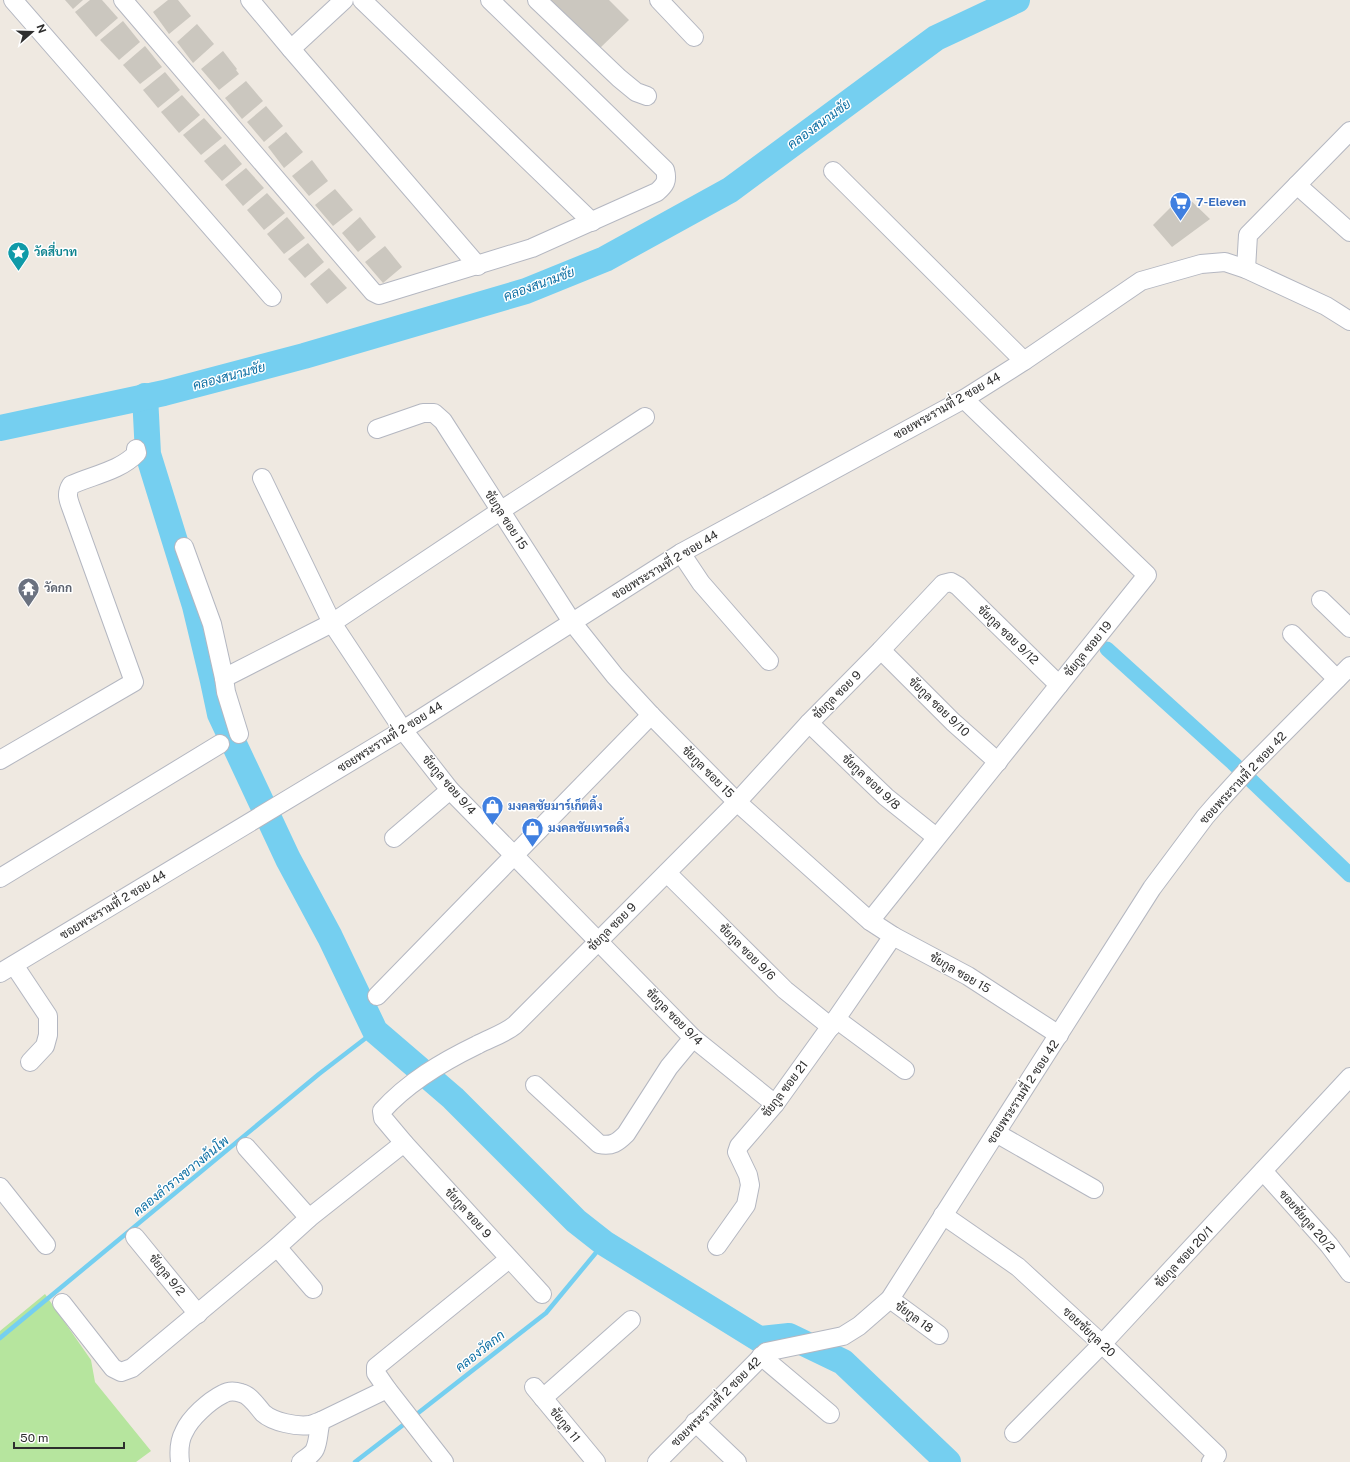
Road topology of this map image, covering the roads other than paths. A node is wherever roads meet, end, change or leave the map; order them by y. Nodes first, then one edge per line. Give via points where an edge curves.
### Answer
1 (13, 0) edge
2 (123, 0) edge
3 (250, 0) edge
4 (344, 0) edge
5 (362, 0) edge
6 (490, 0) edge
7 (537, 0) edge
8 (659, 0) edge
9 (694, 37) dead end
10 (291, 49) junction
11 (647, 96) dead end
12 (1350, 131) edge
13 (834, 171) dead end
14 (1297, 185) junction
15 (592, 222) junction
16 (1350, 232) edge
17 (478, 266) junction
18 (1246, 269) junction
19 (272, 297) dead end
20 (1350, 321) edge
21 (1024, 362) junction
22 (964, 399) junction
23 (645, 417) dead end
24 (376, 429) dead end
25 (136, 448) dead end
26 (262, 478) dead end
27 (500, 511) junction
28 (184, 547) dead end
29 (681, 553) junction
30 (958, 586) joint
31 (1321, 600) dead end
32 (572, 622) junction
33 (332, 623) junction
34 (1350, 628) edge
35 (1292, 634) dead end
36 (882, 650) junction
37 (770, 661) dead end
38 (1350, 666) edge
39 (224, 678) junction
40 (1337, 679) junction
41 (1059, 685) junction
42 (651, 715) junction
43 (809, 724) junction
44 (403, 730) junction
45 (239, 734) dead end
46 (220, 744) dead end
47 (0, 760) edge
48 (998, 762) junction
49 (450, 790) junction
50 (737, 802) junction
51 (394, 838) dead end
52 (936, 838) junction
53 (514, 856) junction
54 (667, 873) junction
55 (0, 878) edge
56 (870, 921) junction
57 (893, 936) junction
58 (598, 940) junction
59 (5, 966) edge
60 (377, 996) dead end
61 (833, 1023) junction
62 (1059, 1035) junction
63 (693, 1038) junction
64 (30, 1062) dead end
65 (905, 1070) dead end
66 (1350, 1077) edge
67 (535, 1085) dead end
68 (775, 1104) junction
69 (996, 1133) junction
70 (404, 1143) junction
71 (246, 1147) dead end
72 (1263, 1171) junction
73 (0, 1187) edge
74 (1094, 1189) dead end
75 (943, 1215) junction
76 (309, 1218) junction
77 (135, 1237) dead end
78 (46, 1245) dead end
79 (717, 1246) dead end
80 (277, 1247) junction
81 (509, 1259) junction
82 (1350, 1273) edge
83 (313, 1288) dead end
84 (542, 1294) dead end
85 (890, 1299) junction
86 (62, 1303) dead end
87 (198, 1314) junction
88 (631, 1320) dead end
89 (939, 1335) dead end
90 (1102, 1344) junction
91 (761, 1356) junction
92 (387, 1389) junction
93 (830, 1414) dead end
94 (321, 1421) junction
95 (695, 1422) junction
96 (1014, 1433) dead end
97 (1217, 1460) edge
98 (180, 1462) edge
99 (301, 1462) edge
100 (444, 1462) edge
101 (596, 1462) edge
102 (657, 1462) edge
103 (737, 1462) edge

1 - 19 street
2 - 17 street via 373,292 379,295
3 - 10 street
4 - 10 street
5 - 15 street
6 - 15 street via 664,170 667,178 664,186 657,192
7 - 11 street via 619,78 636,92
8 - 9 street
10 - 17 street
12 - 14 street
13 - 21 street
14 - 16 street
14 - 18 street via 1248,235
15 - 17 street via 532,248
18 - 20 street, ซอยพระรามที่ 2 ซอย 44 via 1326,306
18 - 21 street, ซอยพระรามที่ 2 ซอย 44 via 1225,262 1201,264 1141,281
21 - 22 street, ซอยพระรามที่ 2 ซอย 44
22 - 29 street, ซอยพระรามที่ 2 ซอย 44
22 - 41 street, ชัยกูล ซอย 19 via 1147,575
23 - 27 street
24 - 27 street, ชัยกูล ซอย 15 via 423,413 434,413 443,421
25 - 47 street via 137,453 132,459 71,485 68,490 71,507 134,682
26 - 33 street, ชัยกูล ซอย 9/4
27 - 32 street, ชัยกูล ซอย 15
27 - 33 street
28 - 39 street via 212,624
29 - 32 street, ซอยพระรามที่ 2 ซอย 44
29 - 37 street via 700,583
30 - 36 street, ชัยกูล ซอย 9 via 951,582 943,584
30 - 41 street, ชัยกูล ซอย 9/12
31 - 34 street
32 - 42 street, ชัยกูล ซอย 15 via 615,676
32 - 44 street, ซอยพระรามที่ 2 ซอย 44
33 - 39 street
33 - 44 street, ชัยกูล ซอย 9/4
35 - 40 street
36 - 43 street, ชัยกูล ซอย 9
36 - 48 street, ชัยกูล ซอย 9/10
38 - 40 street, ซอยพระรามที่ 2 ซอย 42
39 - 45 street
40 - 62 street, ซอยพระรามที่ 2 ซอย 42 via 1244,773 1205,817 1152,888
41 - 48 street, ชัยกูล ซอย 19
42 - 50 street, ชัยกูล ซอย 15
42 - 53 street
43 - 50 street, ชัยกูล ซอย 9
43 - 52 street, ชัยกูล ซอย 9/8 via 886,798
44 - 49 street, ชัยกูล ซอย 9/4
44 - 59 street, ซอยพระรามที่ 2 ซอย 44
46 - 55 street
48 - 52 street, ชัยกูล ซอย 19
49 - 51 street
49 - 53 street, ชัยกูล ซอย 9/4
50 - 54 street, ชัยกูล ซอย 9
50 - 56 street, ชัยกูล ซอย 15
52 - 56 street, ชัยกูล ซอย 19
53 - 58 street, ชัยกูล ซอย 9/4
53 - 60 street
54 - 58 street, ชัยกูล ซอย 9
54 - 61 street, ชัยกูล ซอย 9/6 via 786,990
56 - 57 street, ชัยกูล ซอย 15
57 - 61 street, ชัยกูล ซอย 21
57 - 62 street, ชัยกูล ซอย 15 via 968,976
58 - 63 street, ชัยกูล ซอย 9/4
58 - 70 street, ชัยกูล ซอย 9 via 508,1031 434,1068 382,1111 383,1118
59 - 64 street via 48,1016 45,1046
61 - 65 street, ชัยกูล ซอย 9/6
61 - 68 street, ชัยกูล ซอย 21
62 - 69 street, ซอยพระรามที่ 2 ซอย 42
63 - 67 street via 669,1066 626,1134 608,1146 599,1144
63 - 68 street, ชัยกูล ซอย 9/4
66 - 72 street, ชัยกูล ซอย 20/1
68 - 79 street, ชัยกูล ซอย 21 via 739,1146 737,1152 748,1175 750,1186 746,1205
69 - 74 street
69 - 75 street, ซอยพระรามที่ 2 ซอย 42
70 - 76 street
70 - 81 street, ชัยกูล ซอย 9
71 - 76 street
72 - 82 street, ซอยชัยกูล 20/2 via 1329,1245
72 - 90 street, ชัยกูล ซอย 20/1
73 - 78 street
75 - 85 street, ซอยพระรามที่ 2 ซอย 42
75 - 90 street, ซอยชัยกูล 20 via 1018,1267
76 - 80 street
77 - 87 street, ชัยกูล 9/2
80 - 83 street
80 - 87 street
81 - 84 street, ชัยกูล ซอย 9
81 - 92 street via 376,1367 376,1374
85 - 89 street, ชัยกูล 18
85 - 91 street, ซอยพระรามที่ 2 ซอย 42 via 844,1336 766,1352
86 - 87 street via 113,1368 121,1372 132,1368
88 - 101 street, ชัยกูล 11 via 538,1392
90 - 96 street, ชัยกูล ซอย 20/1
90 - 97 street, ซอยชัยกูล 20
91 - 93 street
91 - 95 street, ซอยพระรามที่ 2 ซอย 42
92 - 94 street
92 - 100 street
94 - 98 street via 309,1425 277,1422 242,1393 223,1393 195,1414 183,1433 179,1452
94 - 99 street via 315,1450
95 - 102 street, ซอยพระรามที่ 2 ซอย 42
95 - 103 street

